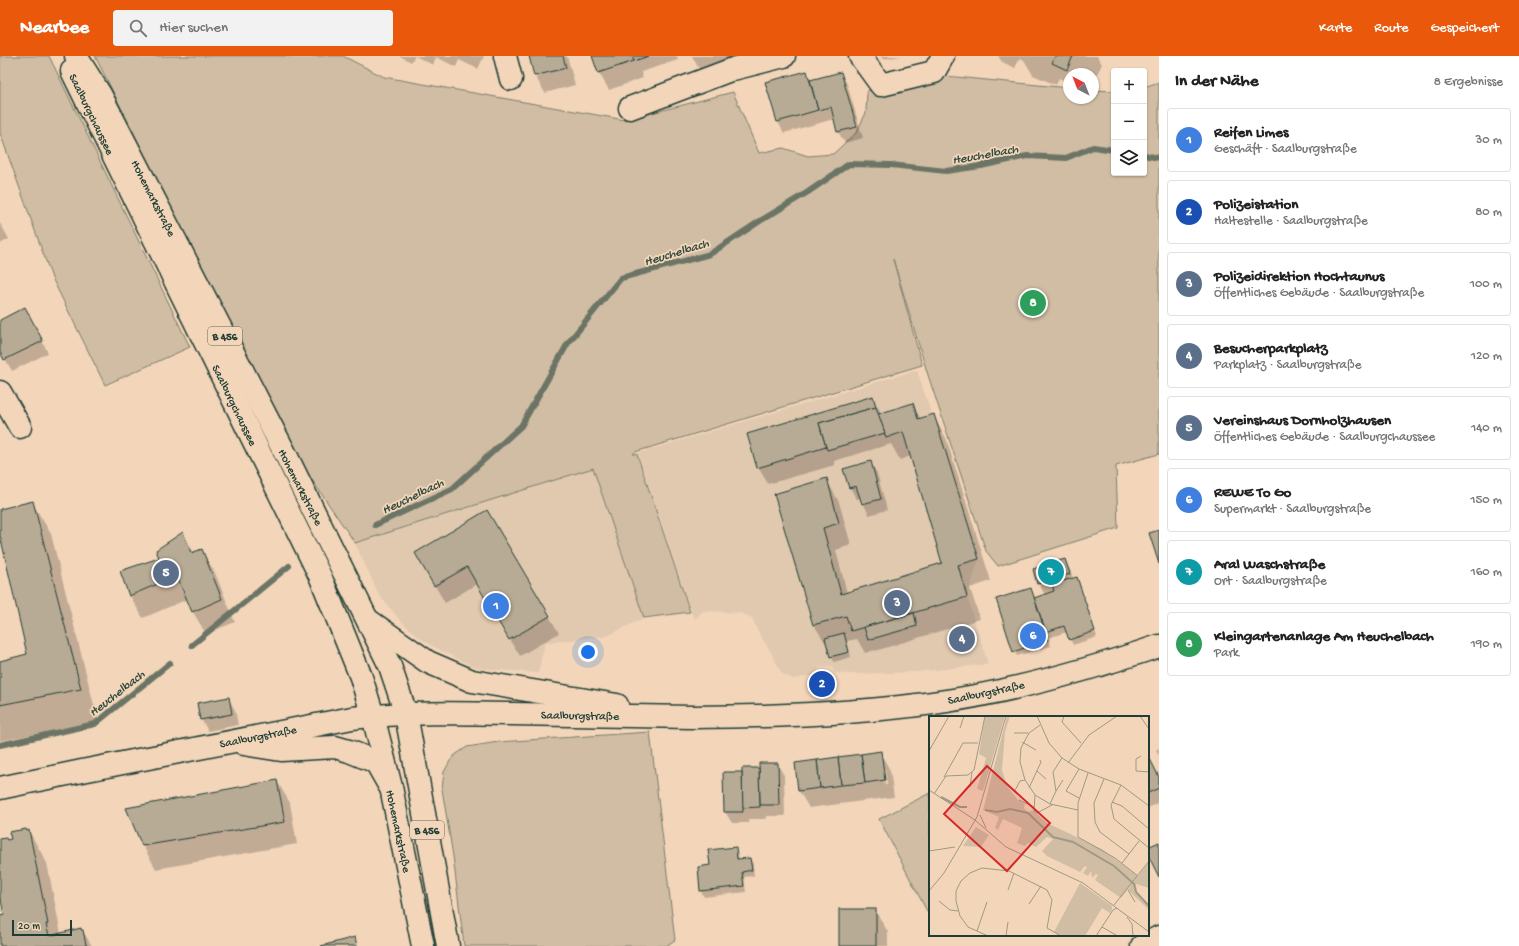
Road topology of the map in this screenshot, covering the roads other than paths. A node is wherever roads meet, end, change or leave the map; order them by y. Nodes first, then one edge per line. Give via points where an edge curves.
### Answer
1 (64, 56) edge
2 (76, 56) edge
3 (505, 56) edge
4 (784, 56) edge
5 (860, 56) edge
6 (943, 56) edge
7 (511, 79) dead end
8 (630, 108) dead end
9 (0, 392) edge
10 (20, 427) dead end
11 (368, 620) junction
12 (1159, 646) edge
13 (406, 714) junction
14 (373, 716) junction
15 (693, 717) junction
16 (231, 742) junction
17 (0, 788) edge
18 (390, 788) junction
19 (1159, 937) edge
20 (423, 946) edge
21 (448, 946) edge
22 (1142, 946) edge

1 - 14 street, Saalburgchaussee / B 456 via 321,578 361,677
2 - 11 street, Hohemarkstraße / B 456 via 104,101
3 - 7 street
4 - 8 street via 734,69
5 - 6 street via 881,85 934,72
9 - 10 street
11 - 13 street, Hohemarkstraße / B 456 via 390,666
11 - 15 street via 422,659 472,681
12 - 15 street, Saalburgstraße via 1101,665 1016,687 934,703 790,715
13 - 14 street, Saalburgstraße
13 - 15 street, Saalburgstraße
13 - 21 street, Hohemarkstraße / B 456
14 - 16 street, Saalburgstraße
14 - 18 street, Hohemarkstraße / B 456
16 - 17 street, Saalburgstraße
16 - 18 street via 281,750 335,748 349,751 376,762
18 - 20 street, Hohemarkstraße / B 456
19 - 22 street

